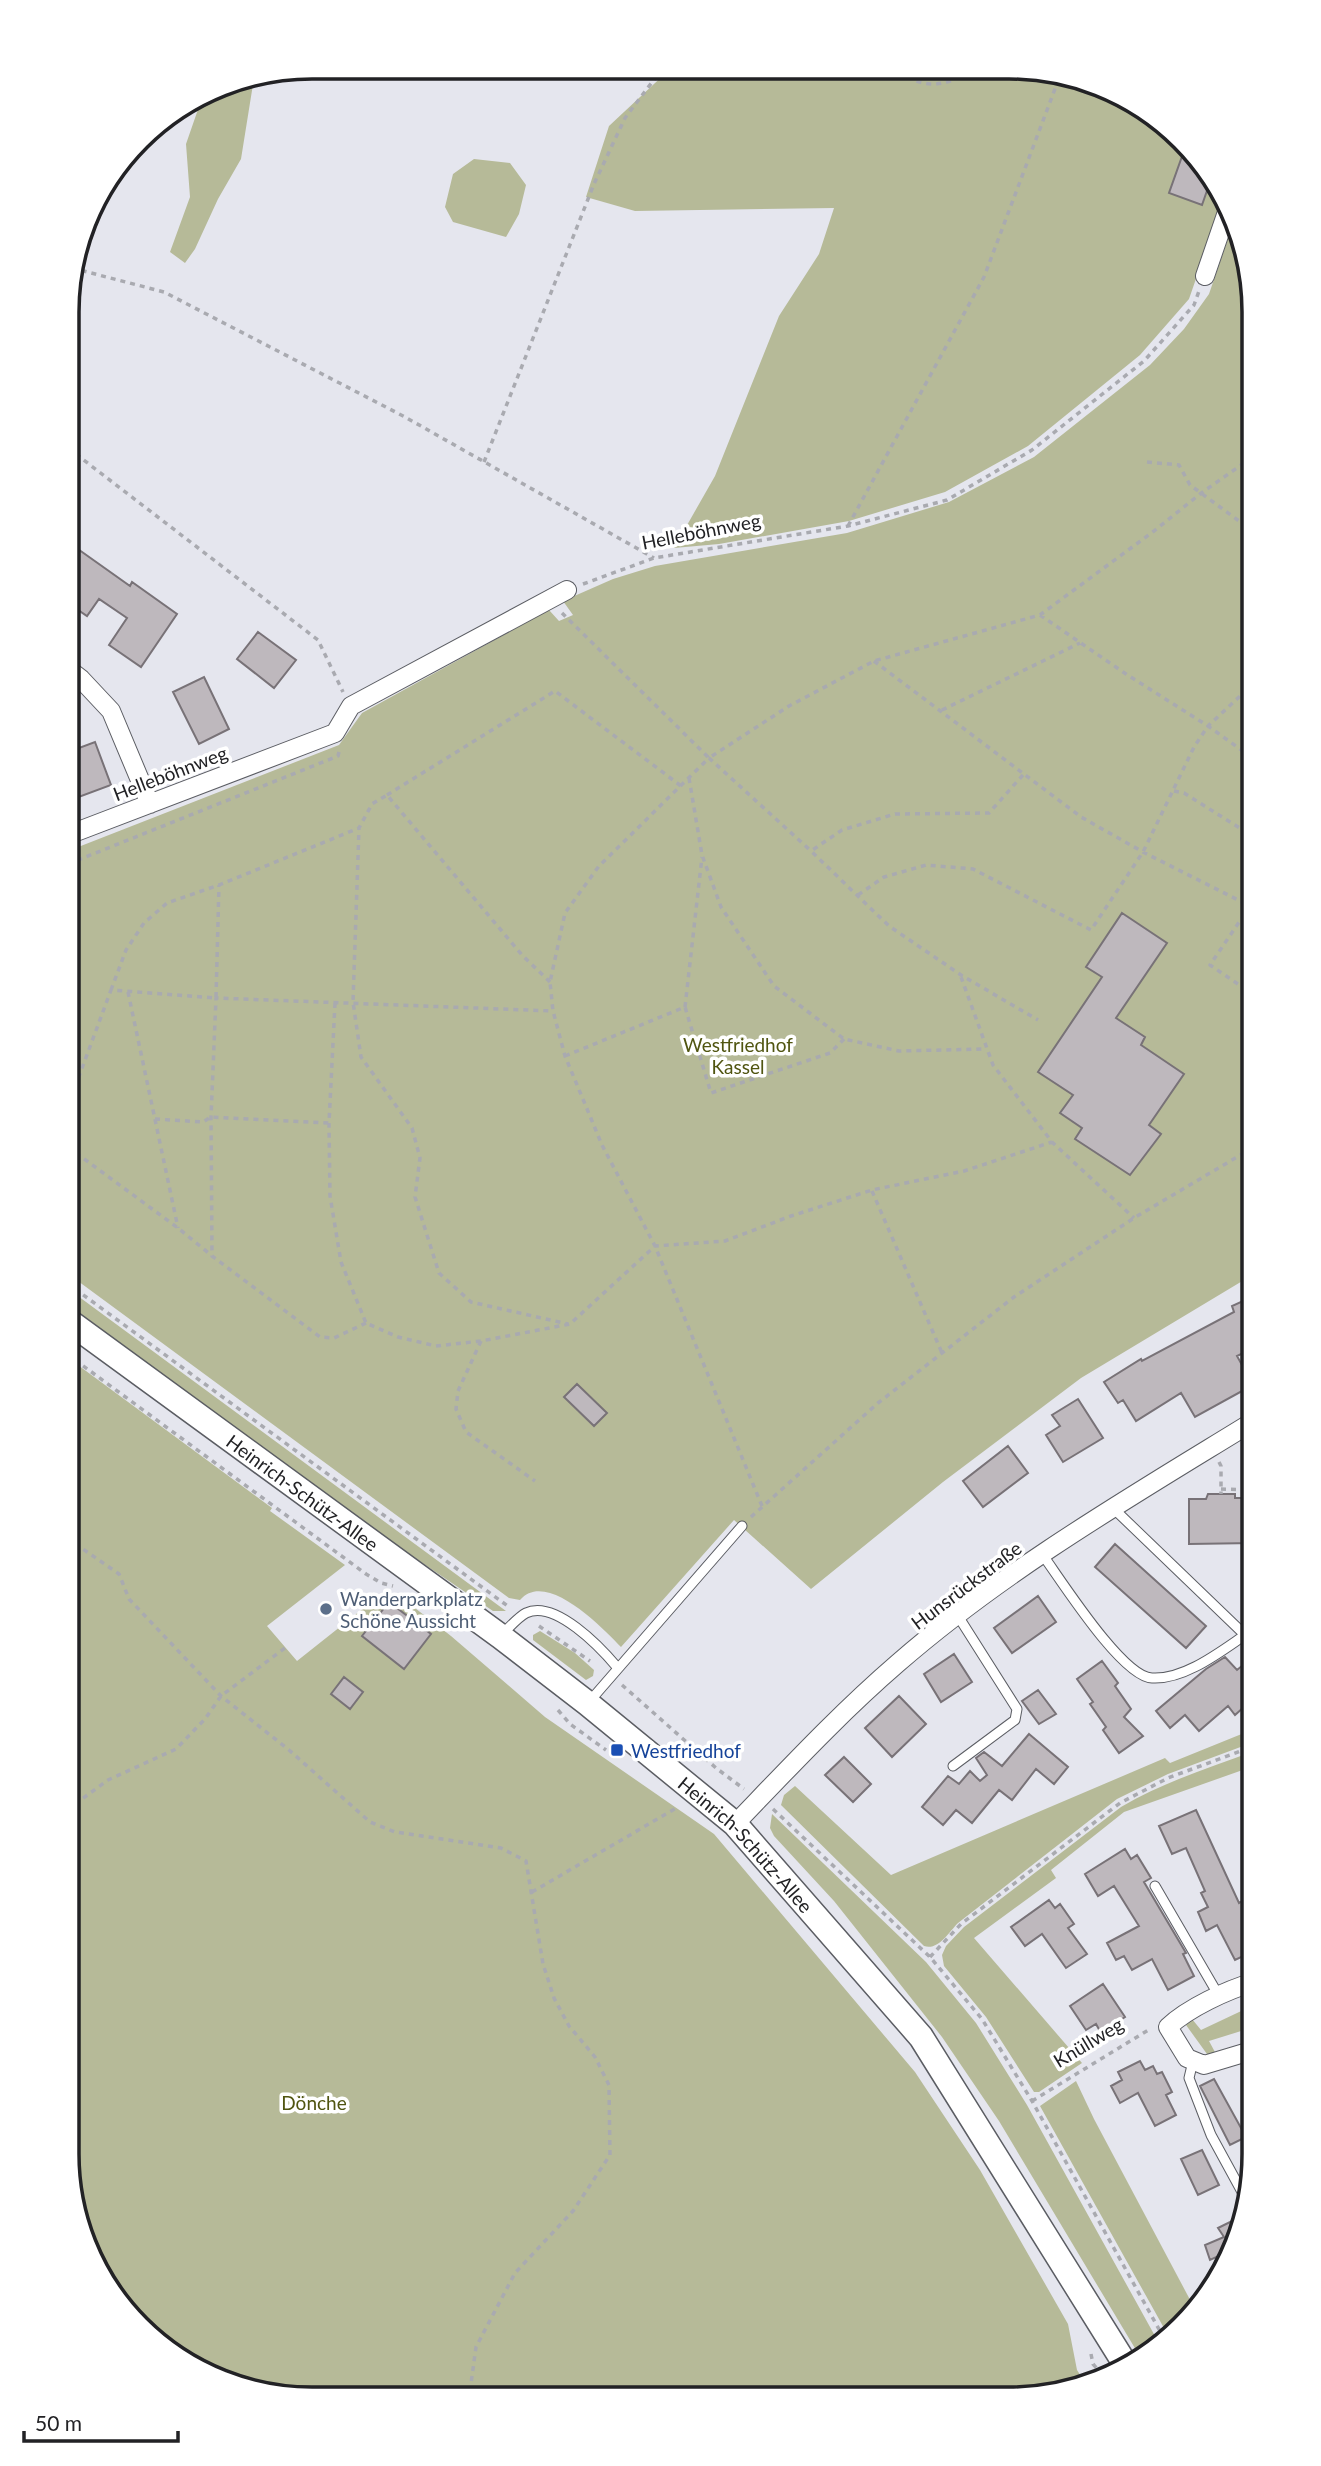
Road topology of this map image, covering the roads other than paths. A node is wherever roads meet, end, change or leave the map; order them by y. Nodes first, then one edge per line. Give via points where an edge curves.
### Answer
1 (1224, 222) edge
2 (1205, 276) road end
3 (567, 590) road end
4 (79, 677) edge
5 (150, 804) junction
6 (79, 831) edge
7 (79, 1329) edge
8 (1242, 1428) edge
9 (1112, 1508) junction
10 (742, 1526) road end
11 (1042, 1553) junction
12 (958, 1616) junction
13 (1242, 1632) edge
14 (500, 1636) junction
15 (1242, 1637) edge
16 (617, 1667) junction
17 (587, 1703) junction
18 (953, 1766) dead end
19 (735, 1824) junction
20 (1155, 1886) dead end
21 (1242, 1986) edge
22 (1219, 1996) junction
23 (1242, 2054) edge
24 (1193, 2061) junction
25 (1240, 2188) edge
26 (1122, 2358) edge

1 - 2 street
3 - 5 street, Helleböhnweg via 351,706 335,733
4 - 5 street via 111,711
5 - 6 street, Helleböhnweg
7 - 14 main road, Heinrich-Schütz-Allee
8 - 9 street, Hunsrückstraße
9 - 11 street, Hunsrückstraße
9 - 13 lane
10 - 16 lane
11 - 12 street, Hunsrückstraße
11 - 15 lane via 1096,1630 1132,1669 1151,1679 1204,1662
12 - 18 lane via 1017,1710 1015,1720
12 - 19 street, Hunsrückstraße via 845,1712
14 - 16 lane via 526,1613 542,1611 561,1618 600,1646
14 - 17 main road, Heinrich-Schütz-Allee
16 - 17 lane
17 - 19 main road, Heinrich-Schütz-Allee
19 - 26 main road, Heinrich-Schütz-Allee via 921,2037
20 - 22 lane
21 - 22 street
22 - 24 street via 1168,2027
23 - 24 street via 1204,2065
24 - 25 lane via 1189,2078 1211,2135

